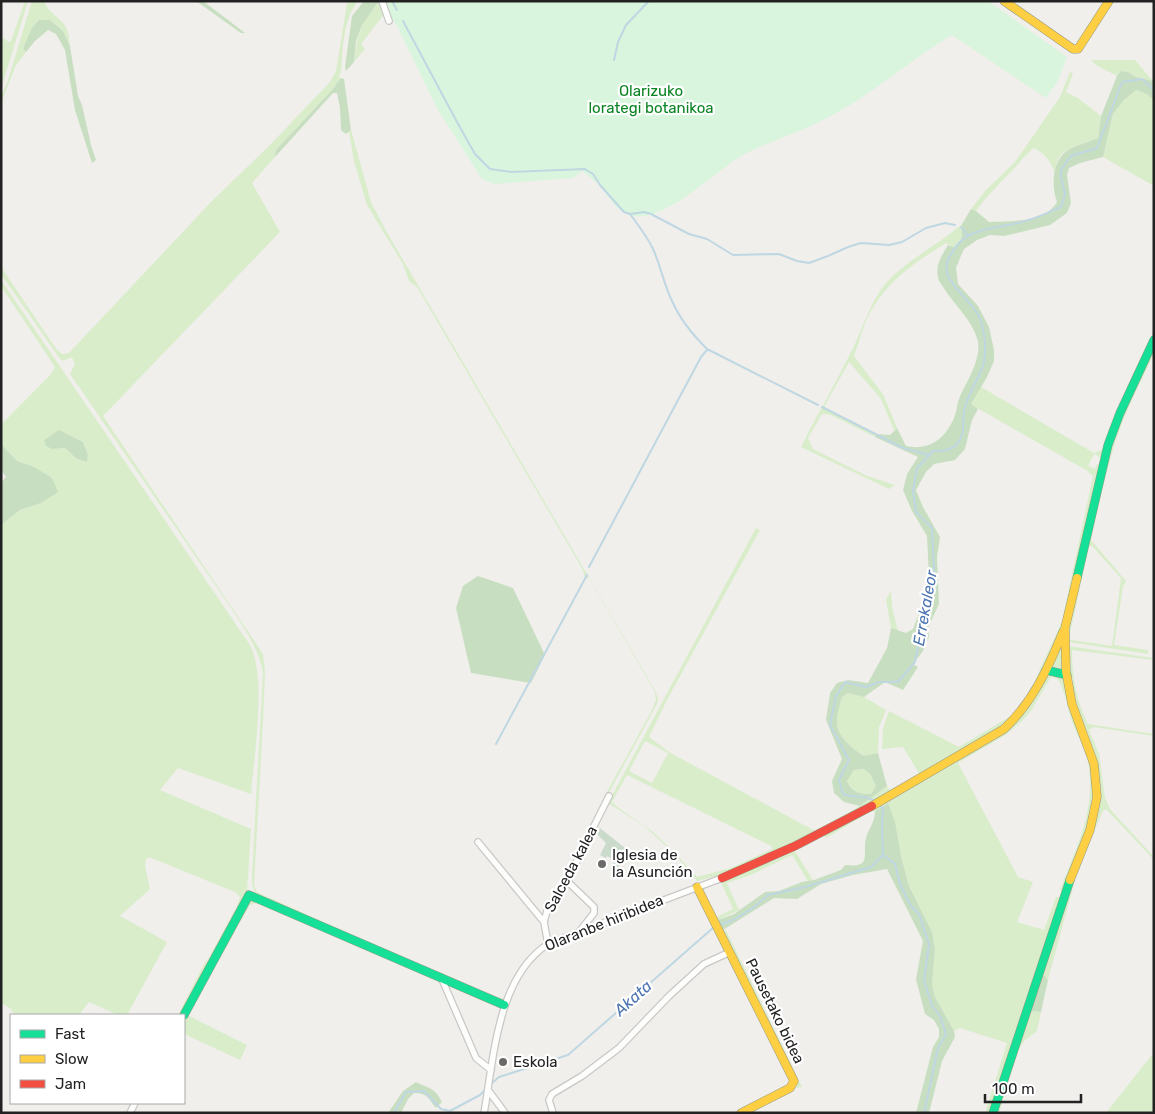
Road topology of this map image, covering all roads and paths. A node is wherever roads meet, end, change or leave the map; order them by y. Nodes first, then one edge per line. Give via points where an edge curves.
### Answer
1 (382, 1) edge
2 (1004, 1) edge
3 (1109, 1) edge
4 (389, 21) dead end
5 (1154, 340) edge
6 (1065, 628) junction
7 (1046, 670) junction
8 (1067, 676) junction
9 (609, 796) dead end
10 (478, 842) dead end
11 (722, 878) joint
12 (567, 882) junction
13 (697, 887) junction
14 (544, 922) junction
15 (578, 934) junction
16 (548, 944) junction
17 (730, 952) junction
18 (441, 976) junction
19 (504, 1005) junction
20 (185, 1014) edge
21 (491, 1070) junction
22 (488, 1090) junction
23 (484, 1113) edge
24 (505, 1113) edge
25 (553, 1113) edge
26 (741, 1113) edge
27 (993, 1113) edge

1 - 4 street
2 - 3 street via 1070,48 1078,49
5 - 6 street via 1108,445
6 - 7 street
6 - 8 street
7 - 8 street
7 - 11 street via 1030,700 1004,729 793,848
8 - 27 street via 1075,714 1091,750 1096,772 1096,812
9 - 12 street, Salceda kalea
10 - 14 street
11 - 13 street, Olaranbe hiribidea
12 - 14 street, Salceda kalea via 547,911
12 - 15 street via 594,907 594,913
13 - 15 street, Olaranbe hiribidea
13 - 17 street, Pausetako bidea
14 - 16 street, Salceda kalea
15 - 16 street, Olaranbe hiribidea
16 - 19 street, Olaranbe hiribidea via 531,958
17 - 25 street, Pausetako bidea via 704,964 619,1048 552,1094 549,1100
17 - 26 street, Pausetako bidea via 794,1081 790,1088
18 - 19 street
18 - 20 street via 249,894
18 - 21 street via 476,1058
19 - 21 street, Olaranbe hiribidea
21 - 22 street, Olaranbe hiribidea
22 - 23 street, Olaranbe hiribidea
22 - 24 street

